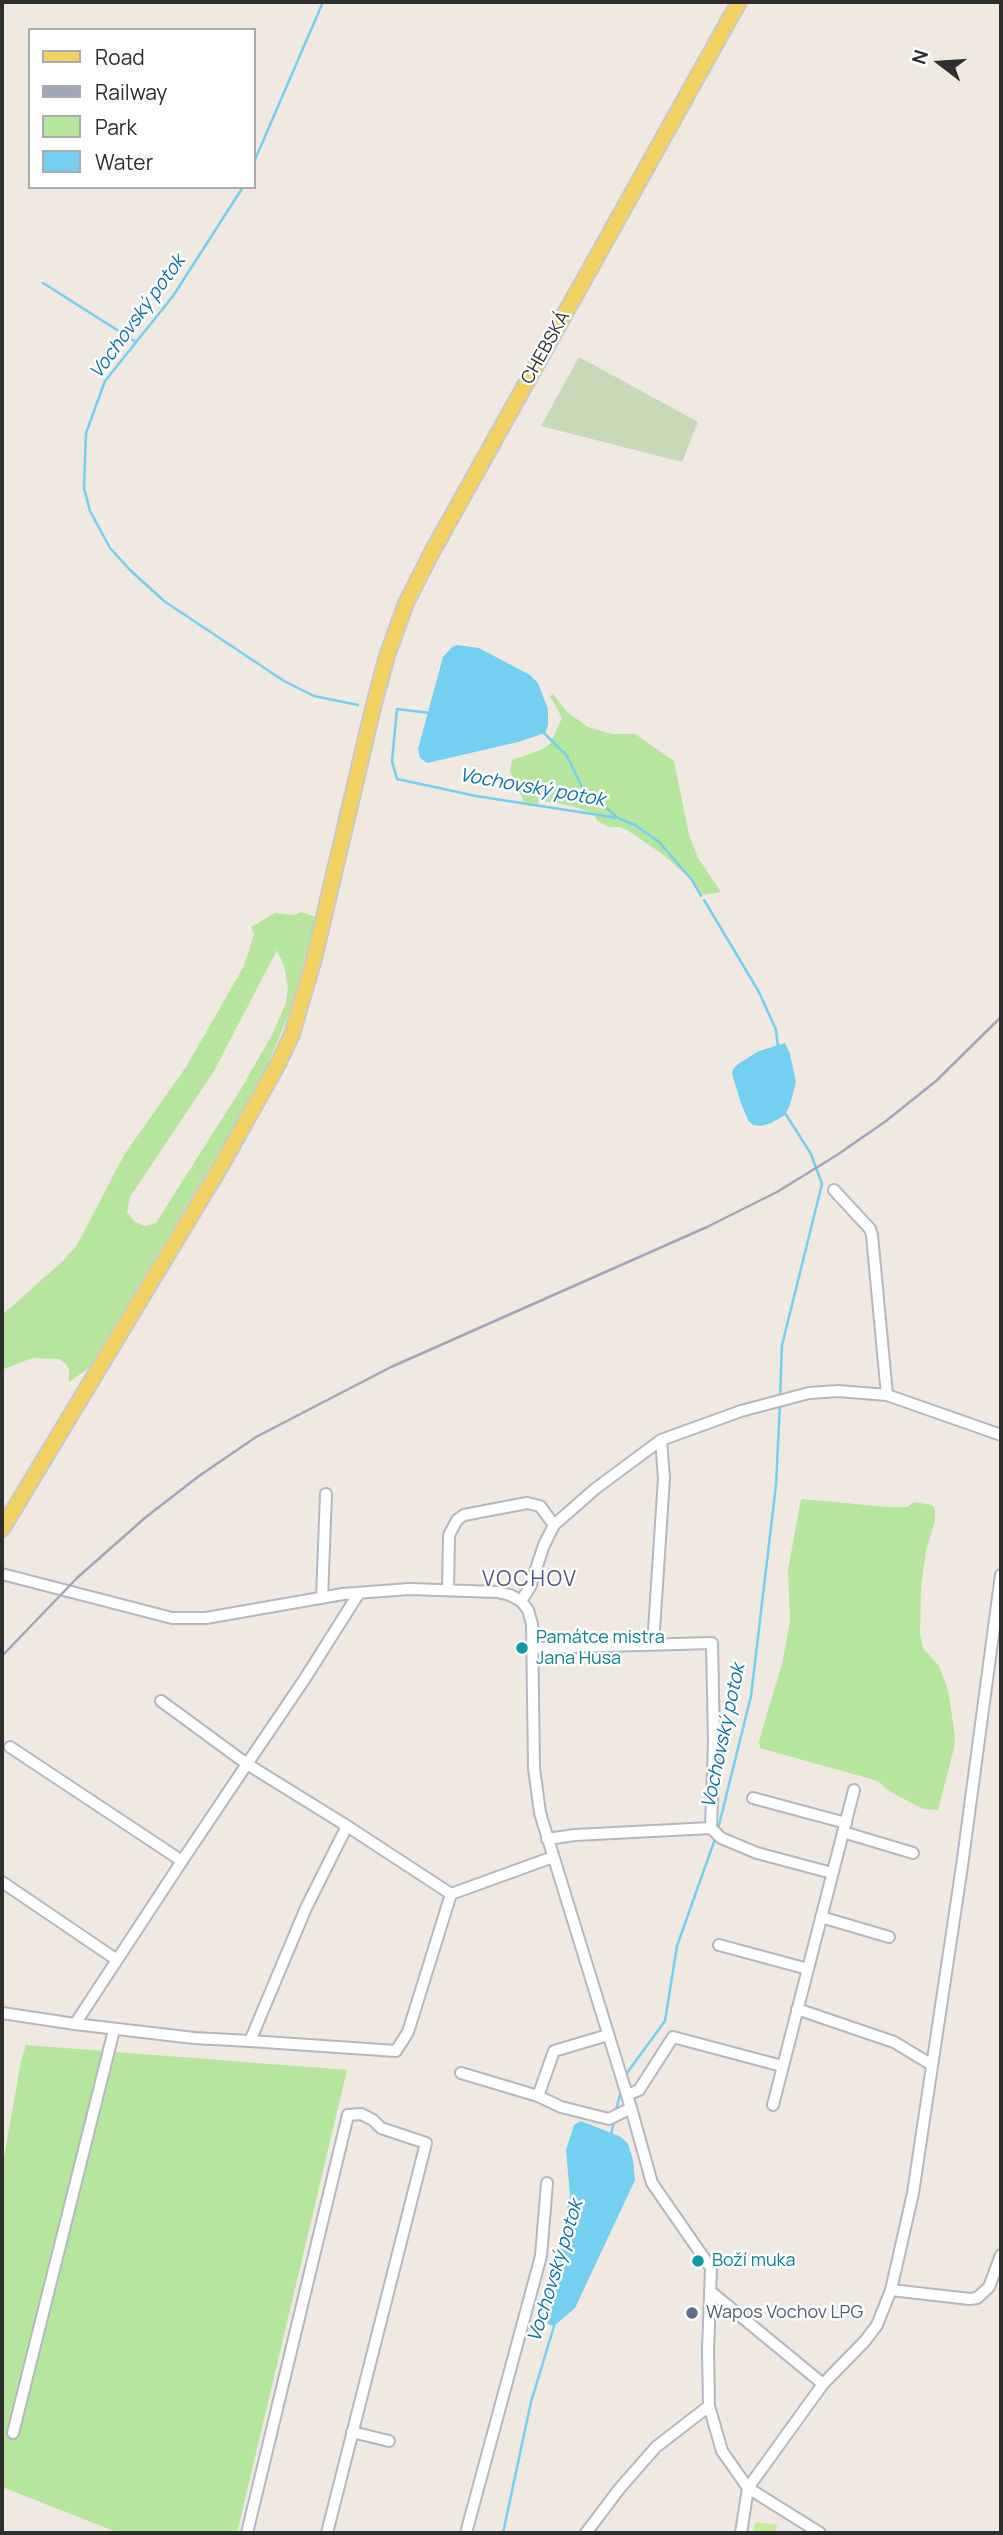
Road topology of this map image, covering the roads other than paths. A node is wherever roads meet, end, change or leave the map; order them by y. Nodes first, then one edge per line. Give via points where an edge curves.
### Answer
1 (739, 2) edge
2 (834, 1190) dead end
3 (887, 1395) junction
4 (1001, 1434) edge
5 (662, 1440) junction
6 (326, 1494) dead end
7 (554, 1525) junction
8 (2, 1529) edge
9 (2, 1574) edge
10 (1001, 1575) edge
11 (448, 1590) junction
12 (359, 1593) junction
13 (322, 1598) junction
14 (521, 1601) junction
15 (653, 1644) junction
16 (533, 1648) junction
17 (160, 1701) dead end
18 (9, 1747) dead end
19 (247, 1764) junction
20 (854, 1790) dead end
21 (753, 1798) dead end
22 (347, 1826) junction
23 (844, 1827) junction
24 (711, 1828) junction
25 (548, 1839) junction
26 (913, 1853) dead end
27 (553, 1857) junction
28 (181, 1861) junction
29 (832, 1873) junction
30 (2, 1882) edge
31 (451, 1894) junction
32 (821, 1917) junction
33 (889, 1937) dead end
34 (719, 1945) dead end
35 (117, 1960) junction
36 (808, 1969) junction
37 (797, 2009) junction
38 (2, 2013) edge
39 (75, 2024) junction
40 (114, 2030) junction
41 (608, 2035) junction
42 (250, 2041) junction
43 (932, 2065) junction
44 (782, 2066) junction
45 (461, 2073) dead end
46 (627, 2095) junction
47 (538, 2096) junction
48 (773, 2105) dead end
49 (631, 2108) junction
50 (547, 2183) dead end
51 (1001, 2255) edge
52 (891, 2290) junction
53 (710, 2291) junction
54 (823, 2384) junction
55 (709, 2406) junction
56 (352, 2432) junction
57 (13, 2434) dead end
58 (389, 2441) dead end
59 (748, 2488) junction
60 (247, 2533) edge
61 (327, 2533) edge
62 (466, 2533) edge
63 (586, 2533) edge
64 (741, 2533) edge
65 (820, 2533) edge

1 - 8 main road, CHEBSKÁ via 406,603 373,708 314,959 279,1062 221,1167
2 - 3 street via 872,1235
3 - 4 street
3 - 5 street via 809,1393 741,1411
5 - 7 street
5 - 15 street via 664,1478
6 - 13 street
7 - 11 street via 540,1506 527,1503 457,1520 449,1535
7 - 14 street
9 - 13 street via 172,1618 206,1618
10 - 43 street
11 - 12 street
11 - 14 street via 497,1592
12 - 13 street
12 - 19 street
14 - 16 street via 532,1624
15 - 16 street
15 - 24 street via 712,1643
16 - 25 street via 536,1790
17 - 19 street
18 - 28 street
19 - 22 street
19 - 28 street
20 - 23 street
21 - 23 street
22 - 31 street
22 - 42 street via 306,1908
23 - 26 street
23 - 29 street
24 - 25 street
24 - 29 street via 721,1838 757,1853
25 - 27 street
27 - 31 street
27 - 41 street
28 - 35 street
29 - 32 street
30 - 35 street
31 - 42 street via 408,2032 396,2051
32 - 33 street
32 - 36 street
34 - 36 street
35 - 39 street
36 - 37 street
37 - 43 street via 894,2042
37 - 44 street
38 - 39 street
39 - 40 street
40 - 42 street
40 - 57 street
41 - 46 street
41 - 47 street via 554,2051
43 - 52 street via 913,2193
44 - 46 street via 673,2037 639,2090
44 - 48 street
45 - 47 street
46 - 49 street
47 - 49 street via 609,2119
49 - 53 street via 652,2183 711,2268
50 - 62 street via 541,2256
51 - 52 street via 989,2287 977,2298
52 - 54 street via 877,2325
53 - 54 street
53 - 55 street
54 - 59 street
55 - 59 street via 722,2451
55 - 63 street via 656,2447
56 - 58 street
56 - 60 street via 426,2143 381,2128 361,2114 348,2115
56 - 61 street
59 - 64 street
59 - 65 street

